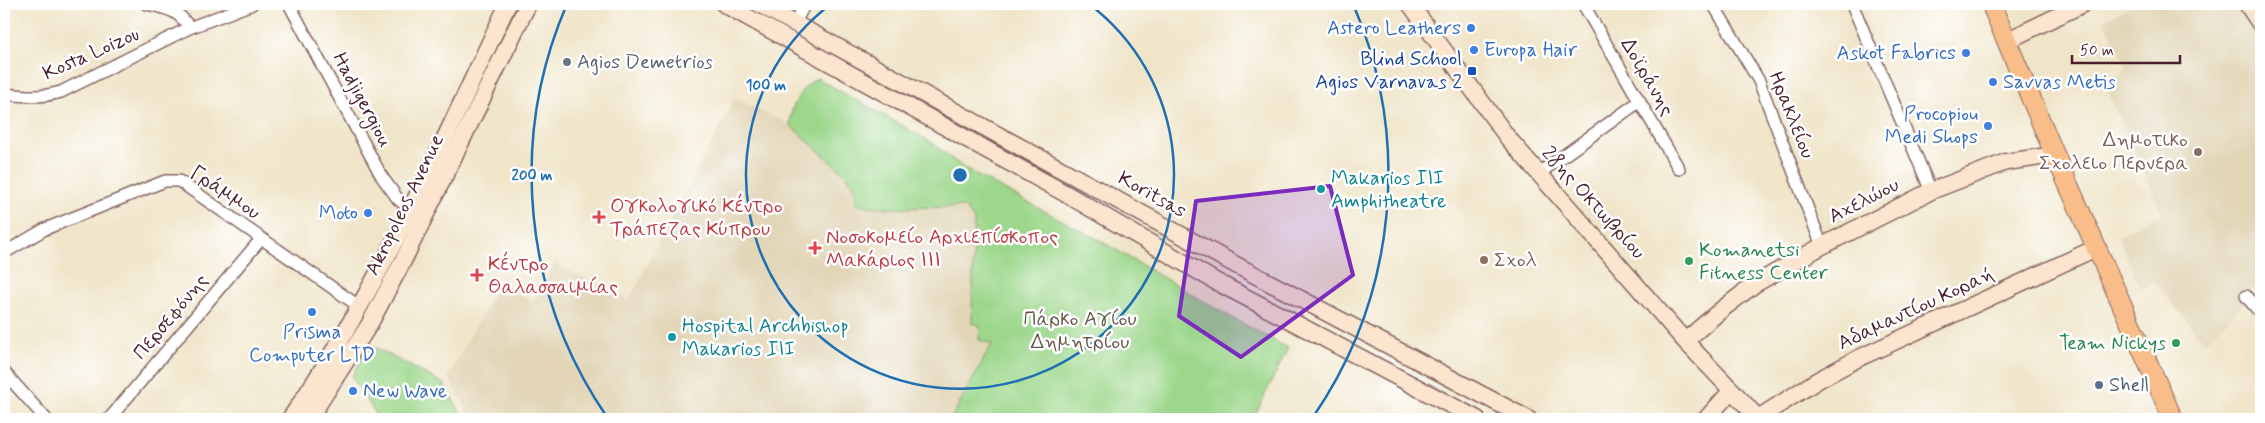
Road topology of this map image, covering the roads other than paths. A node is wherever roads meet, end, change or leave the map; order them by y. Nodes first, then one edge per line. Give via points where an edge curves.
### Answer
1 (148, 4) edge
2 (252, 4) edge
3 (289, 4) edge
4 (508, 4) edge
5 (528, 4) edge
6 (724, 4) edge
7 (759, 4) edge
8 (804, 4) edge
9 (1410, 4) edge
10 (1583, 4) edge
11 (1713, 4) edge
12 (1852, 4) edge
13 (1991, 4) edge
14 (2083, 4) edge
15 (2247, 4) edge
16 (794, 24) junction
17 (2261, 25) edge
18 (189, 28) junction
19 (2006, 41) junction
20 (4, 94) edge
21 (1640, 101) junction
22 (2055, 156) junction
23 (1679, 169) dead end
24 (1538, 174) junction
25 (1931, 191) junction
26 (409, 208) junction
27 (261, 239) junction
28 (1822, 246) junction
29 (2096, 248) junction
30 (4, 253) edge
31 (2246, 296) dead end
32 (360, 307) junction
33 (2261, 314) edge
34 (1685, 340) junction
35 (4, 372) edge
36 (1732, 390) junction
37 (313, 418) edge
38 (46, 419) edge
39 (109, 419) edge
40 (290, 419) edge
41 (1478, 419) edge
42 (1528, 419) edge
43 (1706, 419) edge
44 (1759, 419) edge
45 (2173, 419) edge

1 - 18 street via 174,11 184,18
2 - 18 street, Kosta Loizou
3 - 26 street, Hadjigergiou via 382,177 398,200
4 - 26 street, Akropoleos Avenue
5 - 37 street, Akropoleos Avenue via 404,259
6 - 41 street, Koritsas via 1068,195 1215,281
7 - 16 street, Koritsas
8 - 16 street
9 - 24 street, 28ης Οκτωβρίου via 1473,93
10 - 21 street, Δοϊράνης
11 - 28 street, Ηρακλείου via 1759,81
12 - 25 street
13 - 19 main road
14 - 19 street
15 - 17 street
16 - 42 street, Koritsas via 1027,144
18 - 20 street, Kosta Loizou via 47,97
19 - 22 main road
21 - 23 street, Δοϊράνης
21 - 24 street
22 - 25 street, Αχελώου via 2006,162
22 - 29 main road
24 - 34 street, 28ης Οκτωβρίου
25 - 28 street, Αχελώου
26 - 32 street, Akropoleos Avenue
27 - 30 street, Γράμμου via 179,181 165,181 45,228
27 - 32 street, Γράμμου
27 - 39 street, Περσεφόνης
28 - 34 street, Αχελώου via 1755,284
29 - 44 street, Αδαμαντίου Κοραή via 1859,358 1818,380
29 - 45 main road
31 - 33 street
32 - 40 street, Akropoleos Avenue
34 - 36 street, 28ης Οκτωβρίου
35 - 38 street
36 - 43 street
36 - 44 street, 28ης Οκτωβρίου

